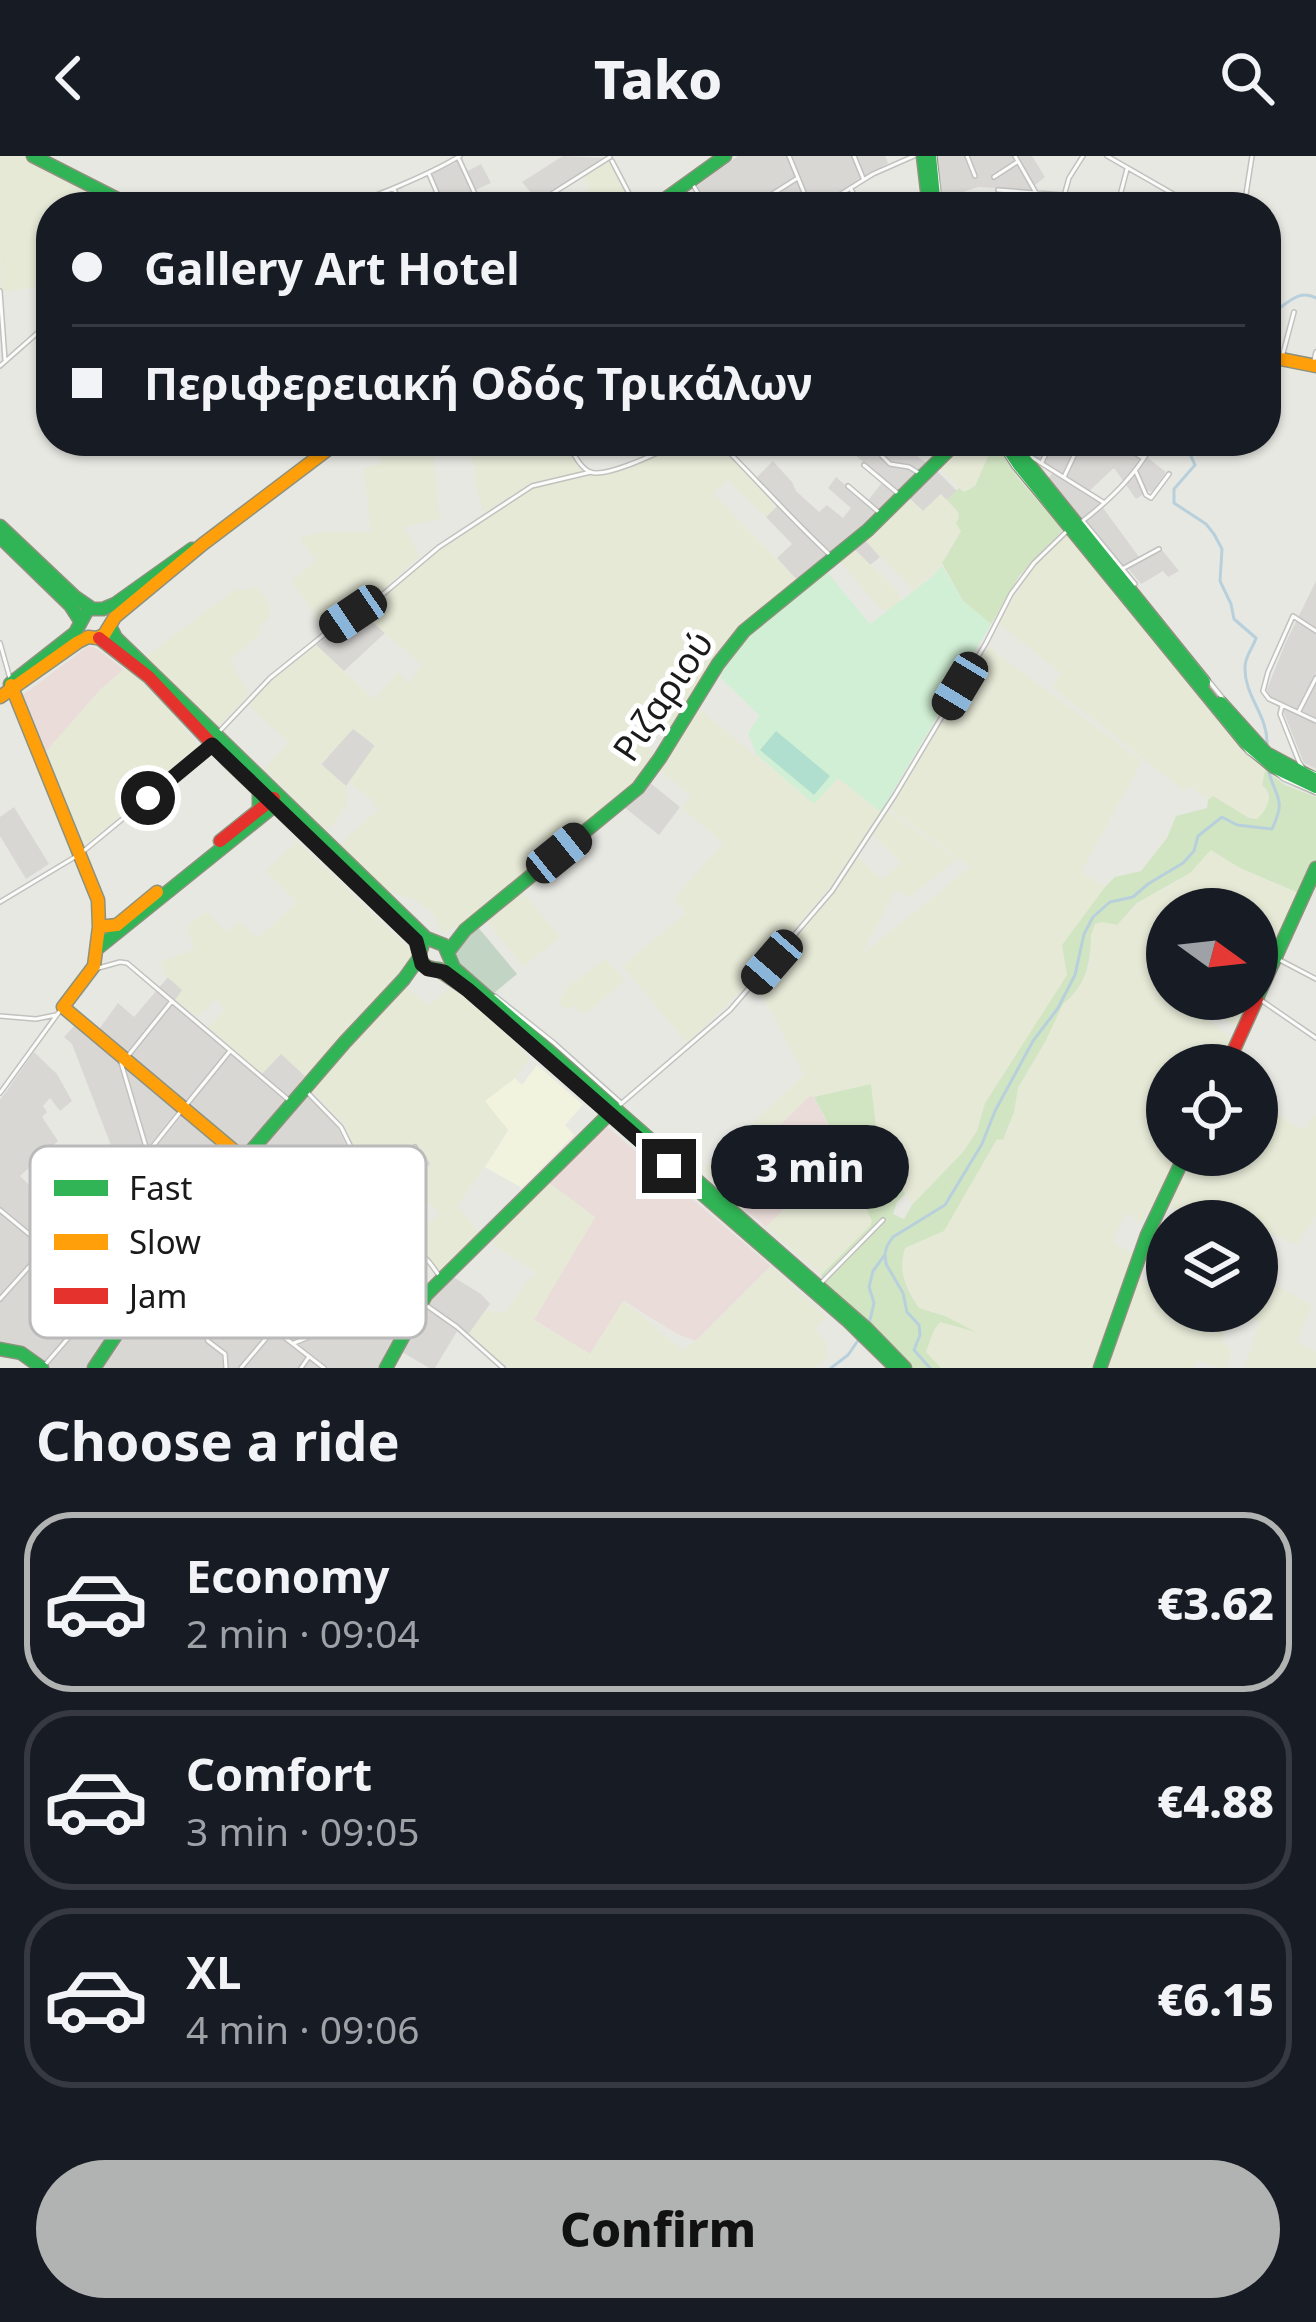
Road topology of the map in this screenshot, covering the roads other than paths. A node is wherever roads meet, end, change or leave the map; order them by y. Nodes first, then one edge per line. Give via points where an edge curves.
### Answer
1 (33, 156) edge
2 (725, 156) edge
3 (789, 156) edge
4 (854, 156) edge
5 (914, 156) edge
6 (929, 156) edge
7 (967, 156) edge
8 (1083, 156) edge
9 (1107, 156) edge
10 (1252, 156) edge
11 (459, 157) edge
12 (610, 157) edge
13 (1017, 159) edge
14 (1128, 168) junction
15 (428, 172) junction
16 (975, 176) dead end
17 (994, 177) dead end
18 (798, 178) junction
19 (864, 179) junction
20 (690, 180) junction
21 (393, 187) junction
22 (850, 188) junction
23 (998, 190) dead end
24 (104, 192) edge
25 (380, 192) edge
26 (395, 192) edge
27 (437, 192) edge
28 (474, 192) edge
29 (555, 192) edge
30 (628, 192) edge
31 (674, 192) edge
32 (697, 192) edge
33 (776, 192) edge
34 (804, 192) edge
35 (844, 192) edge
36 (852, 192) edge
37 (933, 192) edge
38 (1036, 192) joint
39 (1064, 192) edge
40 (1121, 192) edge
41 (1171, 192) edge
42 (1246, 192) edge
43 (0, 291) edge
44 (1294, 312) dead end
45 (36, 334) edge
46 (1281, 359) joint
47 (5, 361) junction
48 (1315, 361) edge
49 (0, 366) edge
50 (319, 456) edge
51 (576, 456) edge
52 (647, 456) edge
53 (733, 456) edge
54 (882, 456) dead end
55 (943, 456) edge
56 (1013, 456) edge
57 (1016, 456) edge
58 (1029, 456) edge
59 (1044, 456) edge
60 (1074, 456) edge
61 (1139, 456) edge
62 (1146, 456) edge
63 (1144, 459) junction
64 (1041, 463) junction
65 (864, 465) dead end
66 (1135, 471) junction
67 (591, 472) junction
68 (1168, 474) dead end
69 (924, 476) junction
70 (1064, 477) junction
71 (848, 486) dead end
72 (902, 497) junction
73 (1105, 503) junction
74 (883, 516) junction
75 (1077, 525) junction
76 (0, 526) edge
77 (0, 537) edge
78 (1159, 549) dead end
79 (834, 558) junction
80 (1122, 569) junction
81 (1135, 584) dead end
82 (105, 614) junction
83 (87, 630) junction
84 (1316, 631) edge
85 (0, 643) edge
86 (1316, 678) edge
87 (6, 690) edge
88 (1282, 705) junction
89 (1298, 713) junction
90 (1316, 722) edge
91 (213, 740) junction
92 (1304, 769) junction
93 (1316, 783) edge
94 (271, 805) junction
95 (80, 854) junction
96 (1316, 868) edge
97 (0, 902) edge
98 (99, 909) junction
99 (120, 926) junction
100 (99, 929) junction
101 (442, 947) junction
102 (97, 949) junction
103 (1278, 954) edge
104 (1278, 959) edge
105 (425, 961) junction
106 (93, 969) junction
107 (1316, 980) edge
108 (172, 1000) junction
109 (60, 1011) junction
110 (1278, 1012) edge
111 (0, 1016) edge
112 (1316, 1038) edge
113 (230, 1050) junction
114 (122, 1056) junction
115 (304, 1089) junction
116 (0, 1093) edge
117 (292, 1103) junction
118 (184, 1107) junction
119 (615, 1108) junction
120 (146, 1146) edge
121 (153, 1146) edge
122 (231, 1146) edge
123 (255, 1146) edge
124 (349, 1146) edge
125 (1175, 1176) edge
126 (0, 1210) edge
127 (883, 1220) dead end
128 (30, 1235) edge
129 (426, 1258) edge
130 (30, 1266) edge
131 (442, 1280) junction
132 (818, 1286) junction
133 (426, 1292) edge
134 (0, 1299) edge
135 (426, 1306) edge
136 (68, 1338) edge
137 (115, 1338) edge
138 (207, 1338) edge
139 (266, 1338) edge
140 (287, 1338) edge
141 (306, 1338) edge
142 (399, 1338) edge
143 (293, 1343) junction
144 (0, 1349) edge
145 (309, 1357) junction
146 (42, 1368) edge
147 (94, 1368) edge
148 (226, 1368) edge
149 (242, 1368) edge
150 (301, 1368) edge
151 (323, 1368) edge
152 (386, 1368) edge
153 (503, 1368) edge
154 (900, 1368) edge
155 (1100, 1368) edge

1 - 24 main road
2 - 20 main road
3 - 18 street
4 - 19 street
5 - 19 street
6 - 37 main road
7 - 16 street
8 - 39 street
9 - 14 street
10 - 42 street
11 - 15 street
11 - 28 street
12 - 29 street
12 - 30 street
13 - 17 street
13 - 38 street
14 - 40 street
14 - 41 street
15 - 21 street
15 - 27 street
18 - 33 street
18 - 34 street
19 - 22 street
20 - 31 main road
20 - 32 street
21 - 25 street
21 - 26 street
22 - 35 street
22 - 36 street
23 - 38 street
43 - 47 street
44 - 46 street
45 - 47 street
46 - 48 main road
47 - 49 street
50 - 82 main road
51 - 67 street
52 - 67 street
53 - 79 street
54 - 69 street
55 - 69 main road, Ριζαριού
56 - 93 main road via 1242,739 1274,767
57 - 75 main road
58 - 64 street
59 - 64 street
60 - 70 street
61 - 63 street
62 - 63 street
63 - 66 street
64 - 70 street
65 - 72 street
66 - 68 street via 1149,498
66 - 73 street
67 - 91 street via 532,486 430,553 270,678
69 - 72 main road, Ριζαριού
70 - 73 street
71 - 74 street
72 - 74 main road, Ριζαριού
73 - 75 street
74 - 79 main road, Ριζαριού
75 - 80 street
75 - 92 street via 1252,733
75 - 93 main road via 1254,742
75 - 119 street via 1019,582 832,891 730,1010
76 - 82 main road via 75,597
77 - 83 main road
78 - 80 street
79 - 101 main road, Ριζαριού via 736,639 638,788
80 - 81 street
82 - 83 main road via 104,635
82 - 83 main road via 84,612
82 - 91 main road via 116,638
83 - 87 main road
83 - 91 main road
84 - 88 street via 1293,616 1263,692
85 - 87 street
86 - 89 street
87 - 95 main road
88 - 89 street
88 - 92 street
89 - 90 street
91 - 94 main road
91 - 95 street
92 - 93 street
94 - 99 main road
94 - 101 main road
94 - 105 main road via 416,941
95 - 97 street
95 - 98 main road
96 - 103 main road
98 - 99 main road
98 - 100 main road
99 - 100 main road
99 - 102 main road
100 - 102 main road
101 - 105 main road via 423,945
101 - 105 main road via 446,963
101 - 119 main road via 454,968
102 - 106 main road
104 - 107 street
105 - 115 main road
105 - 119 main road
106 - 108 street via 127,963
106 - 109 main road
108 - 113 street
108 - 114 street
109 - 111 street
109 - 114 main road
109 - 116 street
110 - 112 street
113 - 117 street
113 - 118 street
114 - 118 main road
114 - 120 street
115 - 117 main road
115 - 124 street via 336,1119
117 - 123 main road
118 - 121 street
118 - 122 main road
119 - 131 main road
119 - 132 main road
119 - 154 main road
125 - 155 main road
126 - 128 street
127 - 132 street
129 - 131 street
130 - 134 street
131 - 133 main road
132 - 154 main road
135 - 153 street
136 - 146 street
137 - 147 main road
138 - 148 street via 225,1354
139 - 149 street
140 - 143 street
141 - 143 street
142 - 152 main road
143 - 145 street
144 - 146 main road
145 - 150 street
145 - 151 street

